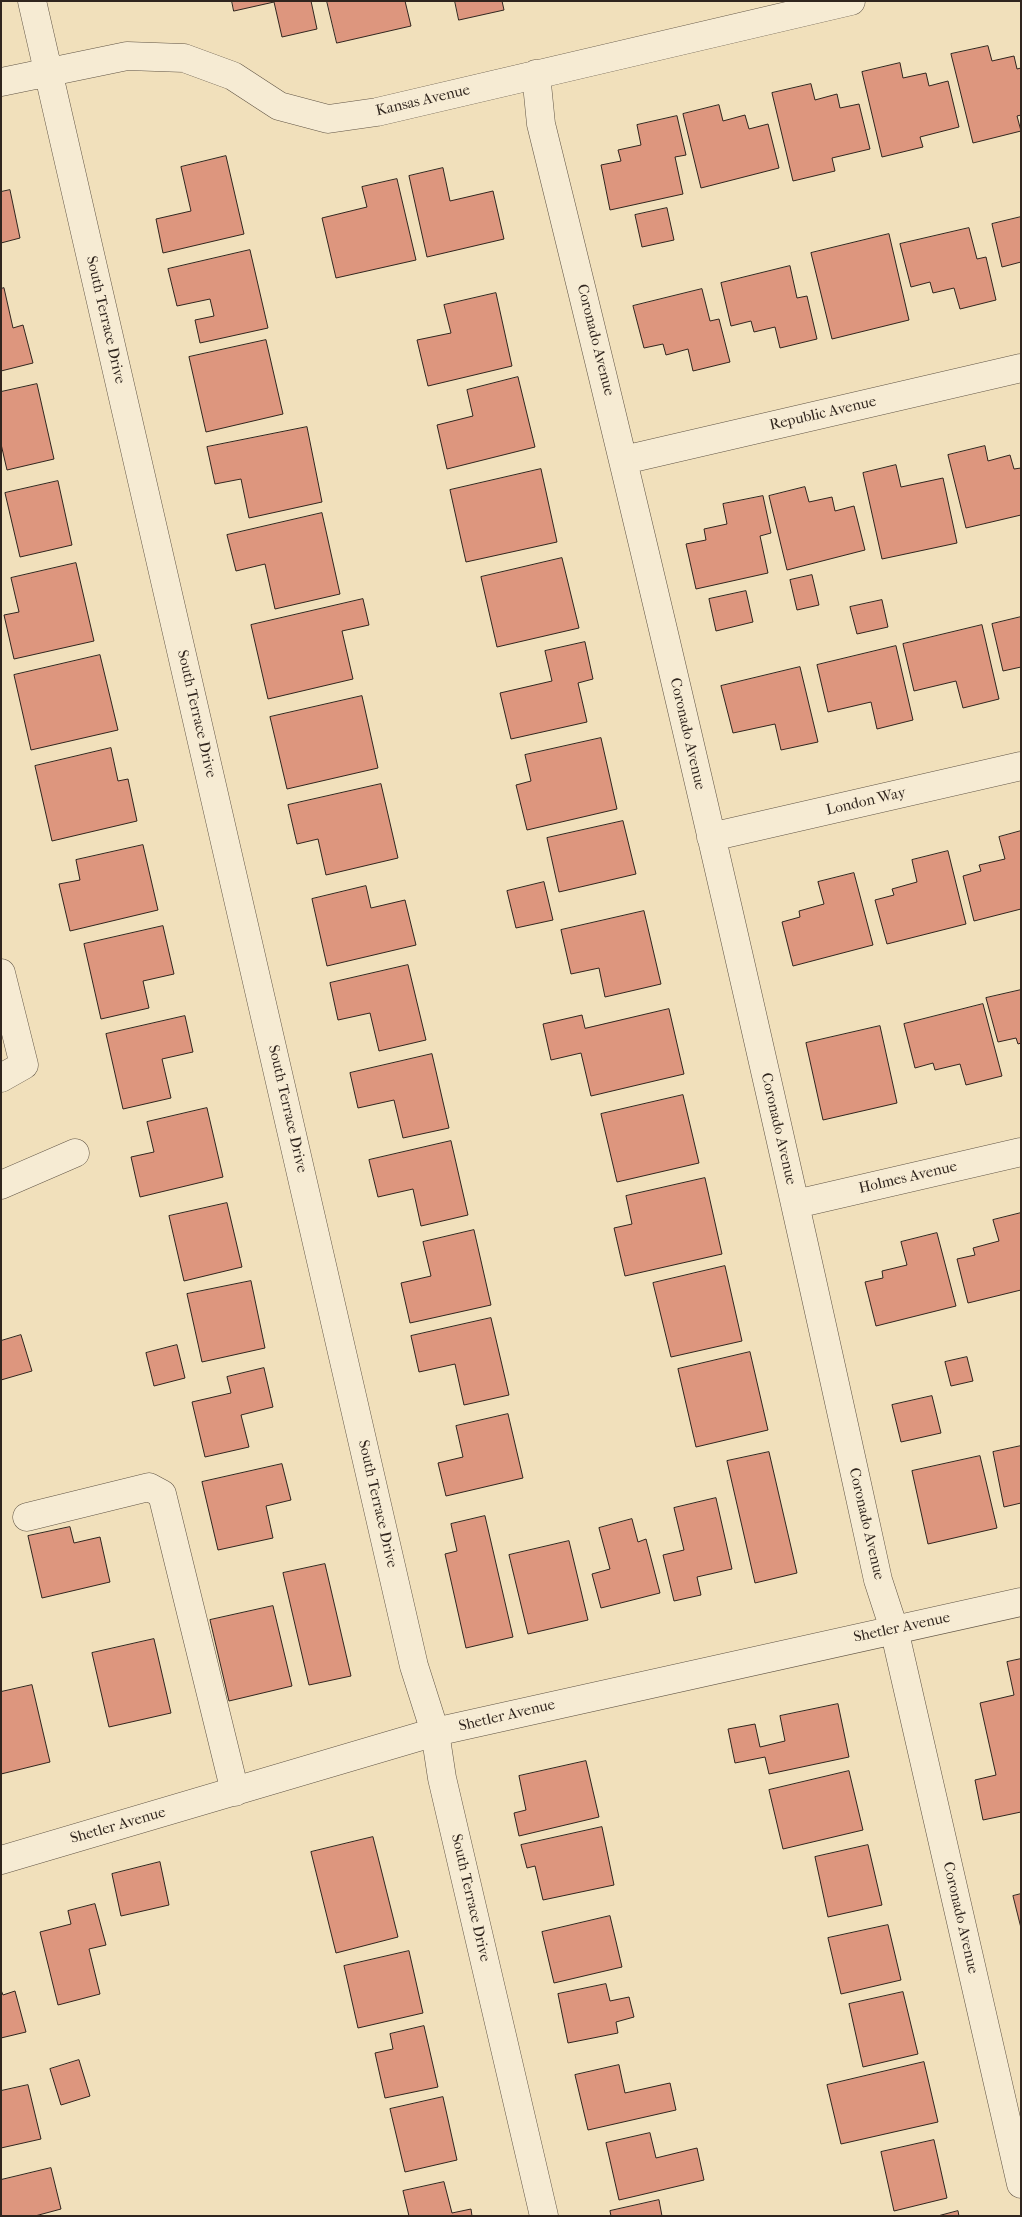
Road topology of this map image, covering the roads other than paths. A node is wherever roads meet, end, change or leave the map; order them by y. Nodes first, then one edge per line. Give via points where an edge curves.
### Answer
1 (32, 1) edge
2 (851, 1) edge
3 (48, 72) junction
4 (536, 74) junction
5 (1, 82) edge
6 (1021, 368) edge
7 (624, 460) junction
8 (1021, 766) edge
9 (711, 837) junction
10 (1, 972) edge
11 (1, 1078) edge
12 (1021, 1152) edge
13 (75, 1153) dead end
14 (1, 1185) edge
15 (796, 1204) junction
16 (27, 1517) dead end
17 (1021, 1602) edge
18 (894, 1630) junction
19 (435, 1732) junction
20 (235, 1792) junction
21 (1, 1860) edge
22 (1021, 2184) edge
23 (544, 2216) edge

1 - 3 street, South Terrace Drive
2 - 4 street, Kansas Avenue
3 - 4 street, Kansas Avenue via 127,56 184,58 234,76 279,106 328,119 377,112
3 - 5 street, Kansas Avenue
3 - 19 street, South Terrace Drive via 414,1666
4 - 7 street, Coronado Avenue via 541,124
6 - 7 street, Republic Avenue
7 - 9 street, Coronado Avenue
8 - 9 street, London Way
9 - 15 street, Coronado Avenue
10 - 11 street via 24,1064
12 - 15 street, Holmes Avenue
13 - 14 street
15 - 18 street, Coronado Avenue via 878,1580
16 - 20 street via 149,1488 162,1494
17 - 18 street, Shetler Avenue
18 - 19 street, Shetler Avenue
18 - 22 street, Coronado Avenue
19 - 20 street, Shetler Avenue
19 - 23 street, South Terrace Drive via 442,1778
20 - 21 street, Shetler Avenue

